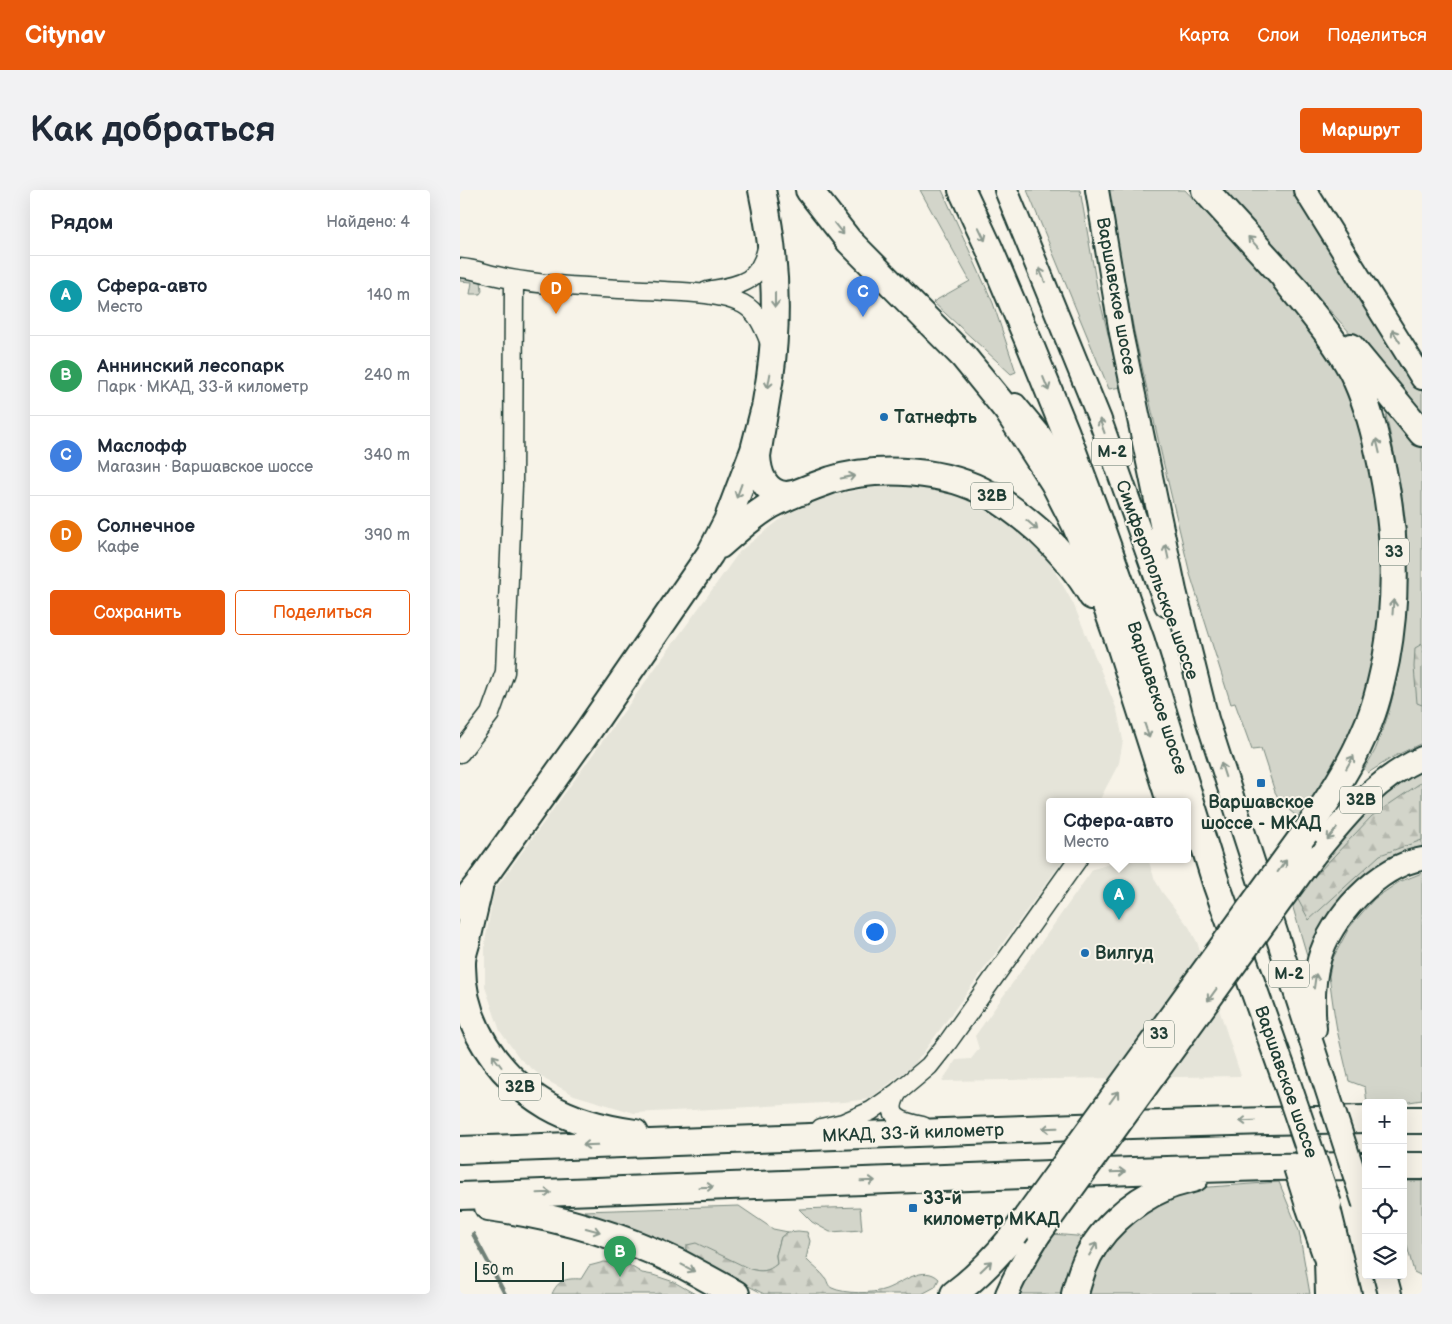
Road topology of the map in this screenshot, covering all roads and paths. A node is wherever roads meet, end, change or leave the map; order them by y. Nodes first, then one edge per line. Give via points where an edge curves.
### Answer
1 (762, 190) edge
2 (809, 190) edge
3 (962, 190) edge
4 (1006, 190) edge
5 (1097, 190) edge
6 (1205, 190) edge
7 (1305, 190) edge
8 (771, 234) junction
9 (460, 268) edge
10 (1285, 279) junction
11 (514, 280) junction
12 (694, 293) junction
13 (773, 351) junction
14 (963, 356) junction
15 (1422, 378) edge
16 (764, 411) junction
17 (1422, 433) edge
18 (1079, 468) junction
19 (802, 491) junction
20 (1094, 533) junction
21 (710, 554) junction
22 (1105, 604) junction
23 (1130, 642) junction
24 (1206, 719) junction
25 (460, 753) edge
26 (1422, 758) edge
27 (1169, 798) edge
28 (1186, 798) edge
29 (1191, 813) edge
30 (1309, 845) junction
31 (1191, 857) edge
32 (1422, 860) edge
33 (1075, 863) edge
34 (480, 882) junction
35 (460, 907) edge
36 (1324, 1082) junction
37 (1278, 1083) junction
38 (898, 1092) junction
39 (1422, 1113) edge
40 (1407, 1115) edge
41 (1362, 1118) edge
42 (1407, 1120) edge
43 (1422, 1120) edge
44 (977, 1131) junction
45 (763, 1138) junction
46 (733, 1140) junction
47 (460, 1150) edge
48 (1362, 1166) edge
49 (1407, 1166) edge
50 (1422, 1166) edge
51 (1268, 1167) junction
52 (460, 1196) edge
53 (1362, 1198) edge
54 (460, 1203) edge
55 (1318, 1205) junction
56 (1328, 1260) junction
57 (1386, 1279) edge
58 (736, 1294) edge
59 (954, 1294) edge
60 (1007, 1294) edge
61 (1075, 1294) edge
62 (1330, 1294) edge
63 (1341, 1294) edge
64 (1350, 1294) edge
65 (1390, 1294) edge

1 - 8 highway
2 -> 14 highway, Варшавское шоссе via 849,241
3 -> 18 highway, Симферопольское шоссе / М-2 via 1031,347
24 -> 4 main road, Симферопольское шоссе / М-2 via 1100,420
24 -> 5 main road, Варшавское шоссе via 1175,591 1121,333
10 -> 6 highway, 33
15 -> 7 main road
8 - 12 street via 762,265 752,278 734,286
8 -> 13 highway via 776,301
9 - 11 street
10 - 17 highway, 33 via 1345,340
30 -> 10 highway, 33 via 1328,800 1355,753 1376,702 1392,615 1394,551 1385,477 1362,393 1336,346
11 - 12 street
11 - 25 street via 513,485 504,672 490,714
12 - 13 street via 734,300 749,308 764,326
13 -> 16 highway
14 - 20 main road, Варшавское шоссе via 1010,398 1040,435 1062,468
14 - 22 highway via 1007,410 1054,483 1075,524
16 - 19 highway via 757,456 763,482 774,492 787,495
16 -> 21 highway via 754,450 727,521
18 - 20 street
18 - 23 highway, Симферопольское шоссе / М-2
19 - 21 highway, 32B via 770,506
19 -> 23 highway, 32B via 832,480 890,472 941,477 990,494 1054,545
20 - 22 street
20 - 23 main road, Варшавское шоссе
21 - 34 highway
22 - 23 highway
23 -> 27 highway
23 - 28 highway, Варшавское шоссе / М-2
36 -> 24 main road, Варшавское шоссе / М-2
26 -> 30 main road, 32B via 1371,790
29 - 37 highway, Варшавское шоссе / М-2
59 -> 30 highway, 33, bridge via 977,1275 1014,1235
30 -> 60 main road, 32B, bridge via 1024,1257
31 - 37 highway
36 -> 32 main road via 1313,1012 1319,958 1328,937 1354,900 1374,883 1395,869
33 - 38 street via 948,1042 929,1066
34 - 35 highway
46 -> 34 highway, 32B via 668,1138 614,1130 549,1107 519,1086 481,1039 469,1014 464,988 462,961
36 - 53 main road, Варшавское шоссе / М-2, bridge
37 - 55 highway, Варшавское шоссе / М-2, bridge
38 - 44 street via 892,1109 896,1118 936,1129
38 - 45 street via 871,1112 843,1123
39 - 40 main road
41 -> 44 highway, МКАД, 33-й километр
42 - 43 highway
44 - 45 highway, МКАД, 33-й километр
45 - 46 highway, МКАД, 33-й километр
46 -> 47 highway, МКАД, 33-й километр
48 - 51 highway
49 - 50 highway
52 -> 51 highway
61 -> 51 highway via 1083,1267 1096,1243 1138,1202 1167,1186 1201,1176
54 -> 58 highway via 516,1211 609,1234 678,1263
55 - 56 highway
55 - 64 main road, Варшавское шоссе / М-2
56 - 62 highway
56 - 63 main road
57 - 65 main road

